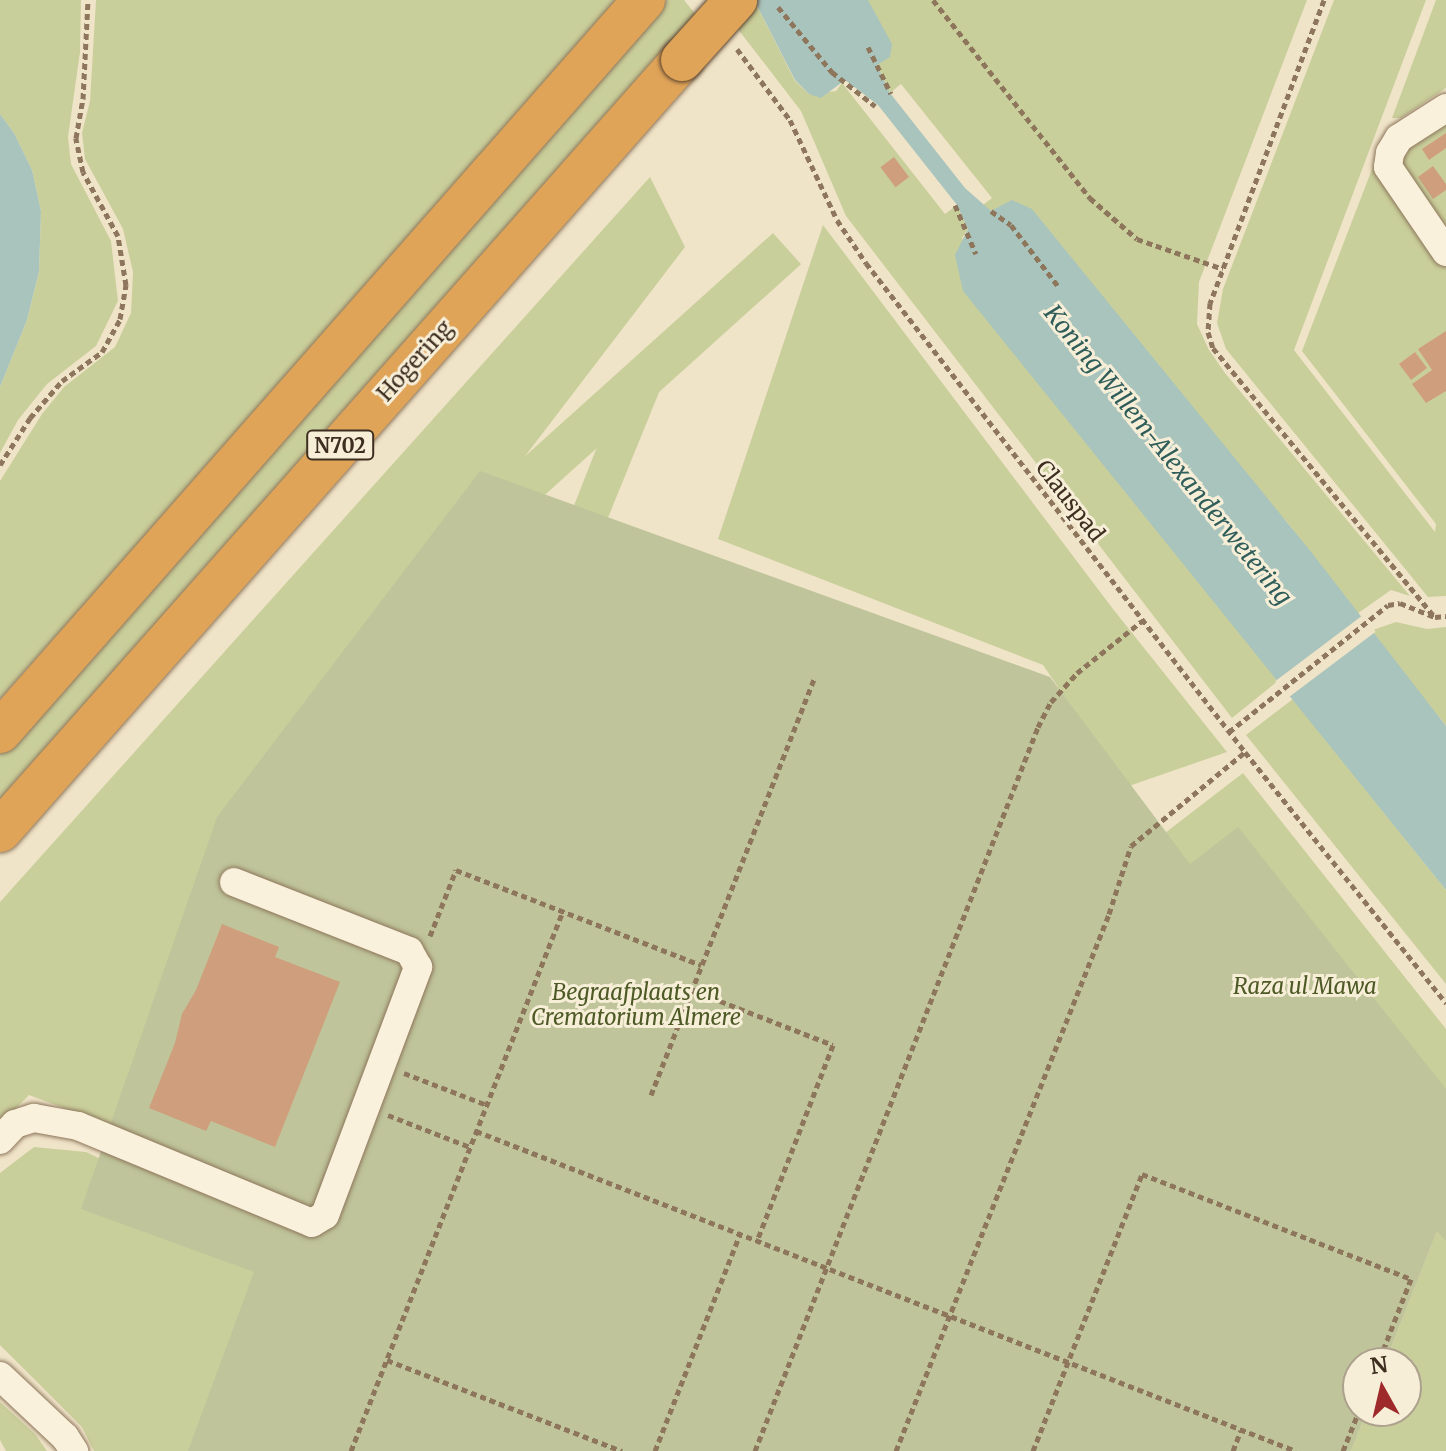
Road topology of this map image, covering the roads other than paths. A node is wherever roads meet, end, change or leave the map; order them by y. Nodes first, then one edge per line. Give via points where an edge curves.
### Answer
1 (641, 3) edge
2 (733, 20) edge
3 (1446, 108) edge
4 (1446, 252) edge
5 (0, 732) edge
6 (0, 831) edge
7 (234, 882) dead end
8 (0, 1140) edge
9 (0, 1376) edge
10 (74, 1451) edge

1 - 5 highway, N702
2 - 6 highway, Hogering / N702, bridge via 682,60
3 - 4 lane via 1399,138 1388,167
7 - 8 lane via 409,951 418,967 325,1215 312,1223 78,1126 34,1118 15,1124
9 - 10 lane

